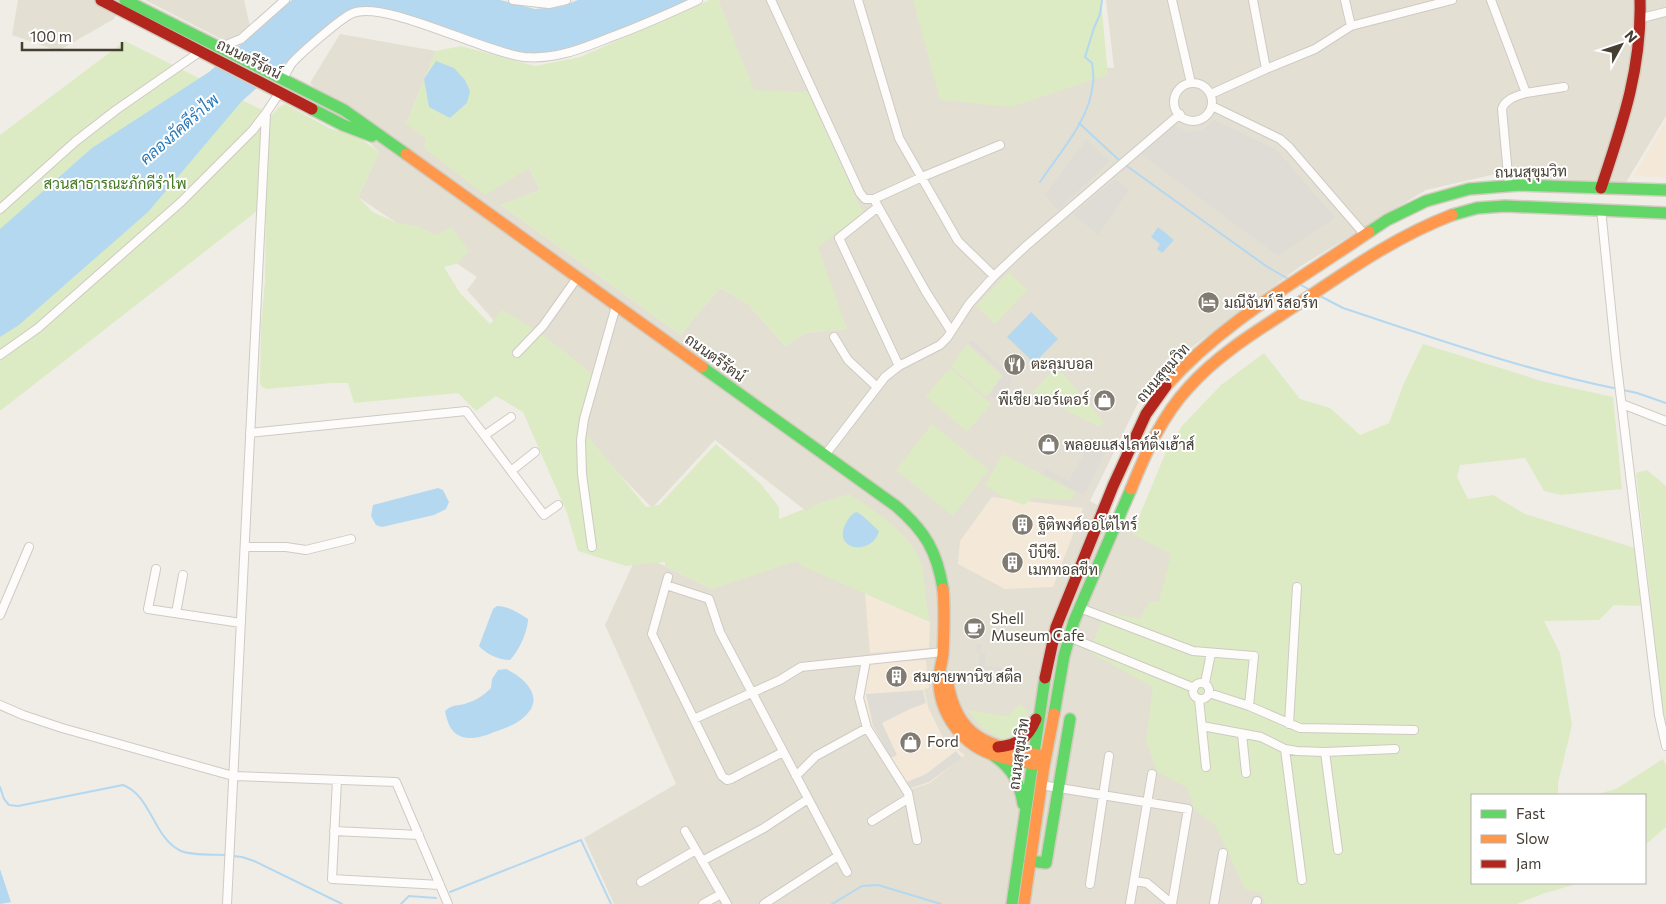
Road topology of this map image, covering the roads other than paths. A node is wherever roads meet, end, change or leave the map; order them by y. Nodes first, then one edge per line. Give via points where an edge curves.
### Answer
1 (101, 0) edge
2 (125, 0) edge
3 (286, 0) edge
4 (514, 0) edge
5 (566, 0) edge
6 (698, 0) edge
7 (771, 0) edge
8 (858, 0) edge
9 (1172, 0) edge
10 (1253, 0) edge
11 (1344, 0) edge
12 (1420, 0) edge
13 (1452, 0) edge
14 (1491, 0) edge
15 (1640, 0) edge
16 (1423, 8) junction
17 (1666, 12) edge
18 (1642, 18) junction
19 (1351, 26) junction
20 (223, 49) junction
21 (201, 51) junction
22 (1266, 69) junction
23 (282, 78) junction
24 (1190, 83) junction
25 (1564, 87) dead end
26 (275, 89) junction
27 (1526, 93) junction
28 (1211, 94) junction
29 (1212, 106) junction
30 (266, 113) junction
31 (1180, 114) junction
32 (385, 141) junction
33 (1000, 145) dead end
34 (922, 177) junction
35 (1508, 186) junction
36 (1601, 188) junction
37 (1666, 190) edge
38 (876, 203) junction
39 (0, 209) edge
40 (1601, 209) junction
41 (1666, 213) edge
42 (1365, 235) junction
43 (994, 276) junction
44 (577, 278) junction
45 (616, 306) junction
46 (951, 331) junction
47 (834, 338) dead end
48 (517, 353) dead end
49 (0, 355) edge
50 (899, 366) junction
51 (878, 387) junction
52 (1622, 404) junction
53 (511, 417) dead end
54 (1666, 421) edge
55 (250, 433) junction
56 (485, 436) junction
57 (535, 452) dead end
58 (825, 455) junction
59 (511, 471) junction
60 (558, 505) dead end
61 (1098, 525) junction
62 (1113, 530) junction
63 (351, 539) dead end
64 (29, 547) dead end
65 (245, 547) junction
66 (592, 547) dead end
67 (156, 569) dead end
68 (183, 575) dead end
69 (668, 577) dead end
70 (666, 585) junction
71 (1297, 587) dead end
72 (1080, 608) junction
73 (176, 613) junction
74 (0, 615) edge
75 (241, 623) junction
76 (1069, 637) junction
77 (943, 652) junction
78 (1211, 653) junction
79 (866, 660) junction
80 (1205, 683) junction
81 (1194, 688) junction
82 (752, 692) junction
83 (1209, 693) junction
84 (1199, 699) junction
85 (0, 704) edge
86 (1041, 706) junction
87 (1249, 706) junction
88 (1053, 713) junction
89 (1070, 719) joint
90 (694, 720) junction
91 (1289, 724) junction
92 (1202, 726) junction
93 (867, 728) junction
94 (1414, 730) dead end
95 (1242, 734) junction
96 (1666, 746) edge
97 (1285, 749) junction
98 (1395, 749) dead end
99 (996, 751) junction
100 (783, 752) junction
101 (1325, 752) junction
102 (1109, 756) dead end
103 (1039, 760) junction
104 (1206, 767) dead end
105 (1246, 773) dead end
106 (1152, 774) dead end
107 (233, 776) junction
108 (796, 776) junction
109 (337, 780) junction
110 (1041, 785) junction
111 (1059, 788) junction
112 (1104, 795) junction
113 (909, 798) junction
114 (808, 799) junction
115 (1147, 802) junction
116 (1025, 820) junction
117 (872, 821) dead end
118 (334, 831) junction
119 (686, 831) dead end
120 (419, 835) junction
121 (917, 840) dead end
122 (696, 850) junction
123 (1338, 850) dead end
124 (1223, 853) dead end
125 (838, 856) junction
126 (702, 861) junction
127 (1030, 861) junction
128 (847, 872) dead end
129 (1302, 880) dead end
130 (1134, 881) junction
131 (641, 882) dead end
132 (1090, 884) dead end
133 (440, 885) junction
134 (721, 894) junction
135 (227, 904) edge
136 (448, 904) edge
137 (703, 904) edge
138 (727, 904) edge
139 (764, 904) edge
140 (1012, 904) edge
141 (1024, 904) edge
142 (1130, 904) edge
143 (1172, 904) edge
144 (1214, 904) edge

1 - 21 main road, ถนนตรีรัตน์
2 - 20 main road, ถนนตรีรัตน์
3 - 20 street via 241,39
4 - 5 street via 549,4
6 - 23 street via 639,27 554,56 525,57 390,14 369,10 352,13 291,64
7 - 38 street via 860,193 866,200
8 - 34 street via 899,138
9 - 24 street
10 - 22 street
11 - 19 street
12 - 16 street
13 - 16 street
14 - 27 street
15 - 18 main road
16 - 19 street
17 - 18 street
18 - 36 main road via 1630,100
19 - 22 street via 1315,49
20 - 23 main road, ถนนตรีรัตน์
21 - 26 main road, ถนนตรีรัตน์
21 - 39 street via 76,141
22 - 28 street
23 - 32 main road, ถนนตรีรัตน์ via 344,110
24 - 28 street via 1204,86
24 - 31 street via 1178,90 1175,96
25 - 27 street
26 - 30 street
26 - 32 main road, ถนนตรีรัตน์ via 342,125
27 - 35 street via 1511,98 1502,109
28 - 29 street
29 - 31 street via 1197,120
29 - 42 street via 1280,139
30 - 49 street via 181,202 38,328
30 - 55 street
31 - 43 street
32 - 44 main road, ถนนตรีรัตน์
33 - 34 street
34 - 38 street
34 - 43 street via 958,241
35 - 36 main road, ถนนสุขุมวิท
35 - 42 main road, ถนนสุขุมวิท via 1468,189 1426,201
36 - 37 main road, ถนนสุขุมวิท
38 - 46 street
38 - 50 street via 839,238
40 - 41 main road, ถนนสุขุมวิท
40 - 52 street
40 - 62 main road, ถนนสุขุมวิท via 1518,205 1479,208 1445,216 1381,248 1242,341 1188,387 1152,439
42 - 61 main road, ถนนสุขุมวิท via 1225,329 1184,367 1158,396 1136,435
43 - 46 street
44 - 45 main road, ถนนตรีรัตน์
44 - 48 street via 543,326
45 - 58 main road, ถนนตรีรัตน์
45 - 66 street via 581,440
46 - 50 street via 940,345
47 - 51 street via 848,360
50 - 51 street
51 - 58 street
52 - 54 street
52 - 96 street via 1659,715
53 - 56 street
55 - 56 street via 466,411
55 - 65 street
56 - 59 street
57 - 59 street
58 - 77 main road, ถนนตรีรัตน์ via 896,506 918,527 931,548 942,583
59 - 60 street via 544,515
61 - 62 main road
61 - 86 main road, ถนนสุขุมวิท via 1056,627
62 - 72 main road, ถนนสุขุมวิท
63 - 65 street via 306,550
64 - 74 street
65 - 75 street
67 - 73 street via 148,609
68 - 73 street
69 - 70 street
70 - 82 street via 708,599 720,632
70 - 90 street via 652,634
71 - 91 street
72 - 76 main road, ถนนสุขุมวิท
72 - 78 street via 1193,651
73 - 75 street
75 - 107 street
76 - 81 street
76 - 88 main road, ถนนสุขุมวิท
77 - 79 street
77 - 99 main road, ถนนตรีรัตน์ via 948,694 960,717
78 - 80 street
78 - 87 street via 1254,656
79 - 82 street via 801,667
79 - 93 street via 859,698
80 - 81 street
80 - 83 street
81 - 84 street
82 - 90 street
82 - 100 street
83 - 84 street
83 - 87 street
84 - 92 street
85 - 107 street via 23,716
86 - 99 main road via 1032,728 1022,741
86 - 103 main road, ถนนสุขุมวิท
87 - 91 street
88 - 89 street
88 - 103 main road, ถนนสุขุมวิท
89 - 111 main road
90 - 100 street via 727,780
91 - 94 street via 1311,729
92 - 95 street
92 - 104 street
93 - 108 street via 816,756
93 - 113 street
95 - 97 street via 1261,737
95 - 105 street
97 - 101 street
97 - 129 street
98 - 101 street
99 - 103 main road, ถนนตรีรัตน์
99 - 116 main road via 1019,782
100 - 108 street
101 - 123 street
102 - 112 street
103 - 110 main road, ถนนสุขุมวิท
103 - 116 main road, ถนนสุขุมวิท
106 - 115 street
107 - 109 street
107 - 135 street
108 - 114 street
109 - 118 street
109 - 120 street via 396,782
110 - 111 street
110 - 127 main road, ถนนสุขุมวิท
111 - 112 street
111 - 127 main road via 1046,863
112 - 115 street
112 - 132 street
113 - 117 street
113 - 121 street
114 - 125 street
114 - 126 street via 764,828
115 - 130 street
115 - 143 street via 1188,809
116 - 140 main road, ถนนสุขุมวิท
118 - 120 street
118 - 133 street via 332,879
119 - 122 street
120 - 133 street
122 - 126 street
122 - 131 street
124 - 144 street
125 - 128 street
125 - 139 street
126 - 134 street
127 - 141 main road, ถนนสุขุมวิท
130 - 142 street
130 - 143 street via 1146,883
133 - 136 street
134 - 137 street
134 - 138 street

